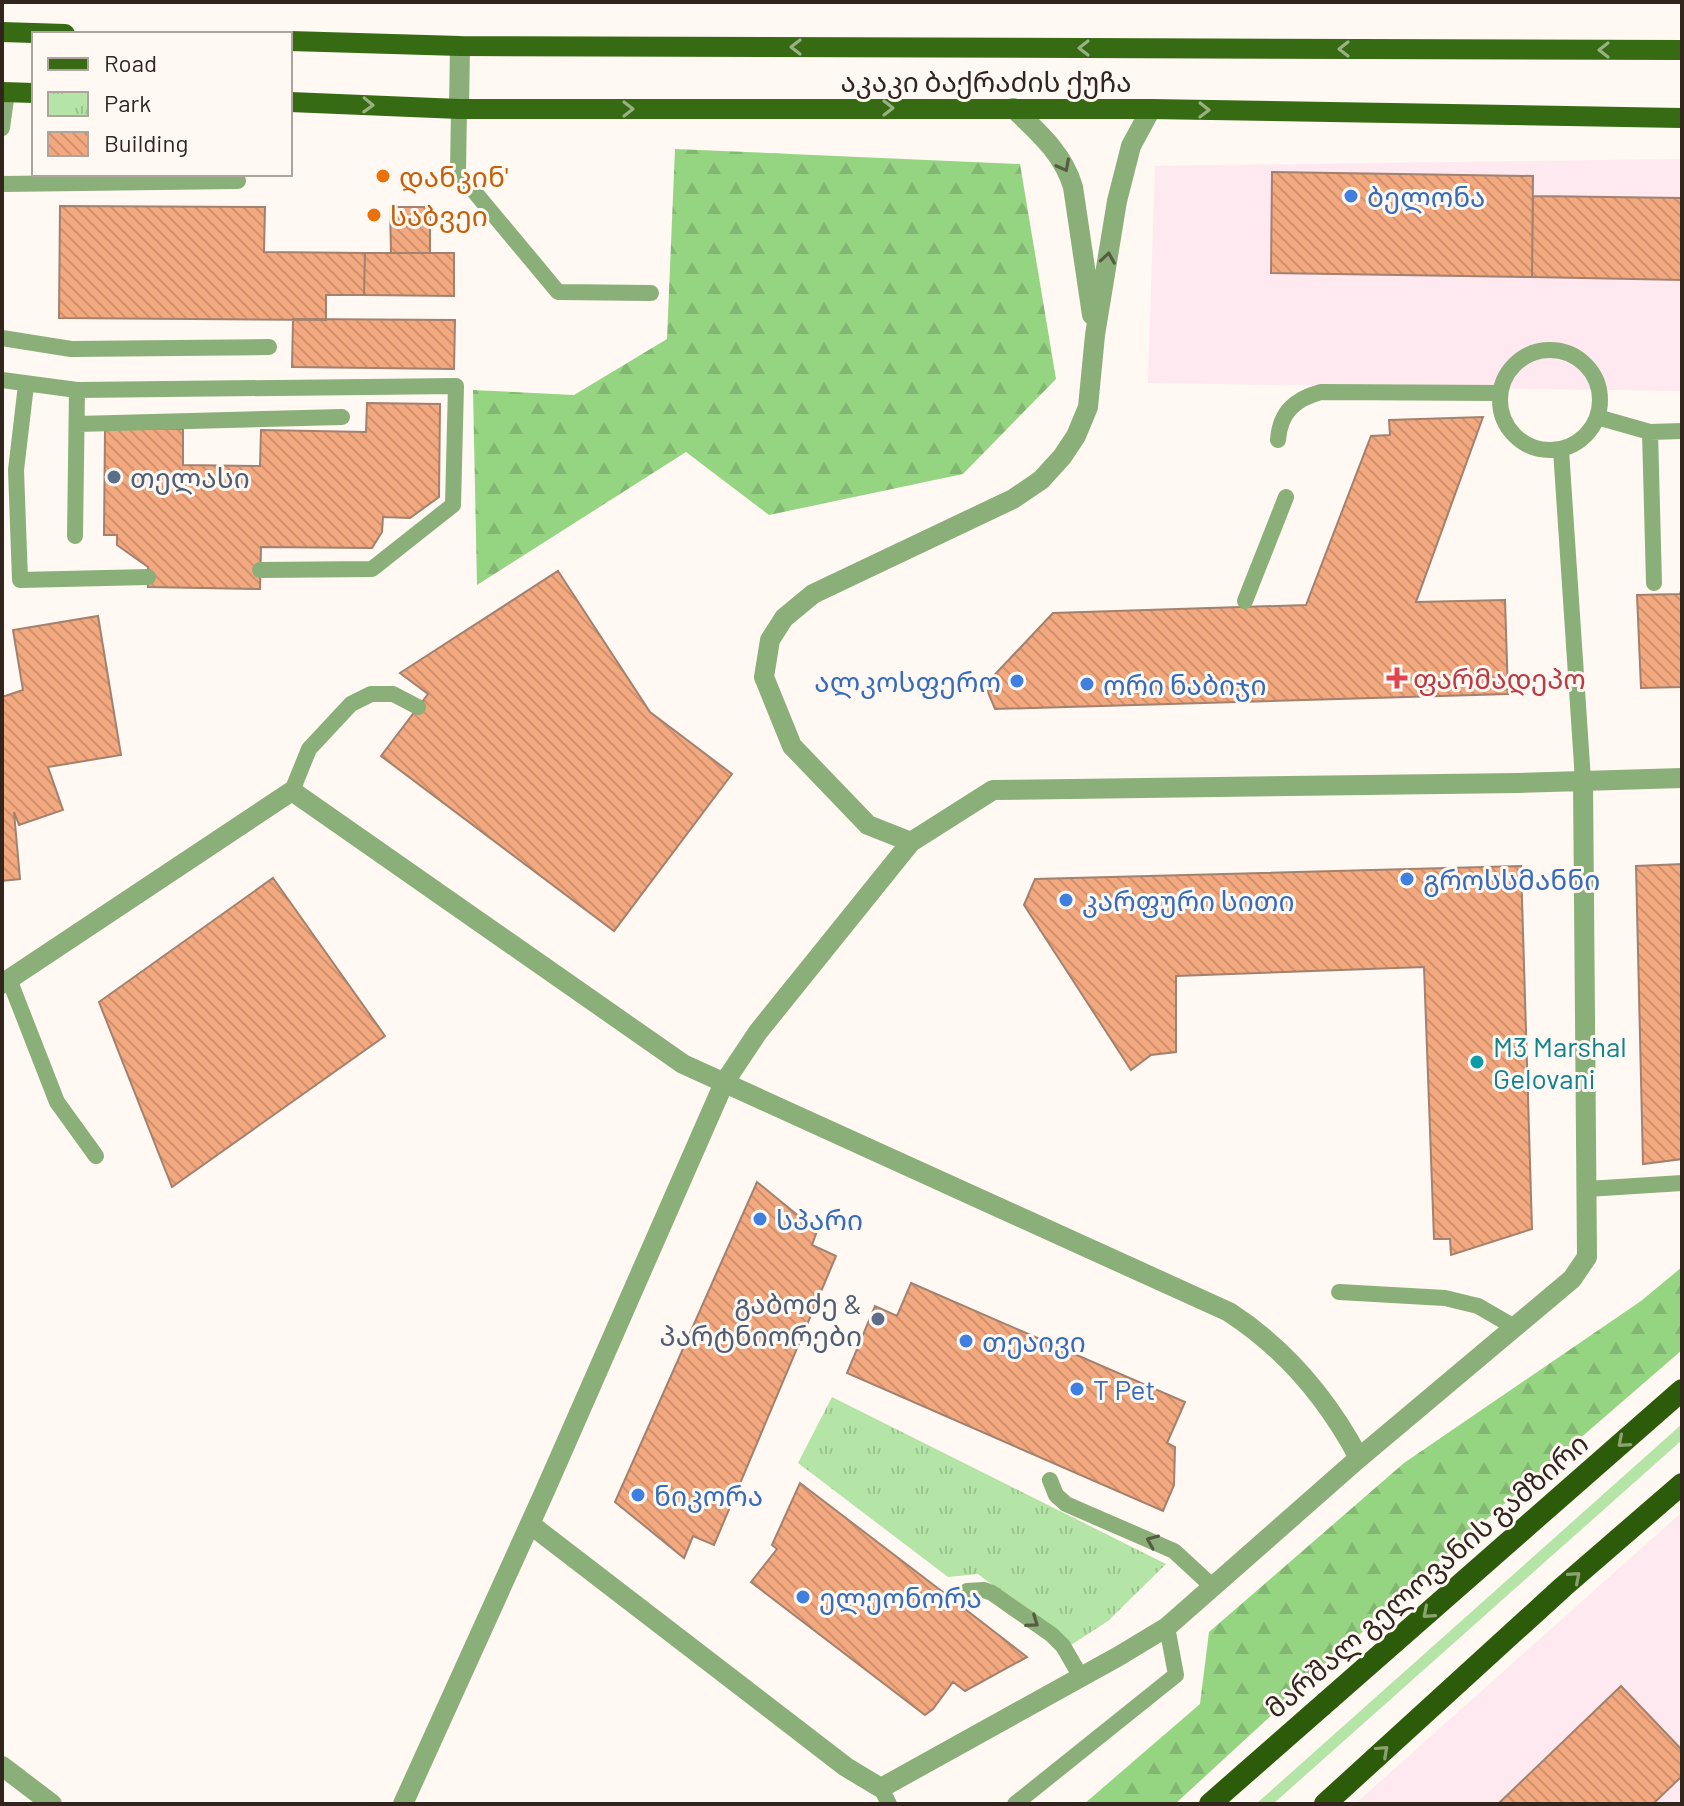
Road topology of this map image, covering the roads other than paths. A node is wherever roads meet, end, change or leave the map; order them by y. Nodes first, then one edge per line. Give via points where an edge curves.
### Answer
1 (2, 32) edge
2 (32, 33) edge
3 (292, 41) edge
4 (460, 46) junction
5 (1682, 50) edge
6 (5, 92) edge
7 (32, 93) edge
8 (292, 102) edge
9 (1013, 108) junction
10 (459, 109) junction
11 (1151, 109) junction
12 (1682, 118) edge
13 (2, 128) edge
14 (238, 181) dead end
15 (2, 184) edge
16 (651, 293) dead end
17 (1095, 335) junction
18 (2, 338) edge
19 (269, 347) dead end
20 (2, 380) edge
21 (26, 385) junction
22 (77, 390) junction
23 (1500, 393) junction
24 (342, 417) dead end
25 (1597, 417) junction
26 (77, 424) junction
27 (1682, 431) edge
28 (1650, 432) junction
29 (1278, 440) dead end
30 (1561, 450) junction
31 (1286, 497) dead end
32 (75, 536) dead end
33 (260, 570) dead end
34 (148, 577) dead end
35 (1654, 583) dead end
36 (1245, 601) dead end
37 (418, 707) dead end
38 (1682, 778) edge
39 (1583, 780) junction
40 (292, 791) junction
41 (911, 842) junction
42 (6, 982) edge
43 (724, 1083) junction
44 (96, 1156) dead end
45 (1682, 1183) edge
46 (1587, 1189) junction
47 (1339, 1292) dead end
48 (1516, 1328) junction
49 (1682, 1390) edge
50 (1359, 1458) junction
51 (1050, 1480) dead end
52 (1682, 1484) edge
53 (530, 1524) junction
54 (1213, 1587) junction
55 (967, 1591) dead end
56 (1167, 1627) junction
57 (1081, 1677) junction
58 (2, 1766) edge
59 (885, 1796) edge
60 (52, 1804) edge
61 (403, 1804) edge
62 (1015, 1804) edge
63 (1210, 1804) edge
64 (1325, 1804) edge

1 - 2 main road
3 - 4 main road, აკაკი ბაქრაძის ქუჩა
5 -> 4 main road, აკაკი ბაქრაძის ქუჩა
4 - 10 street
6 - 7 main road
6 - 13 lane
8 -> 10 main road, აკაკი ბაქრაძის ქუჩა
10 -> 9 main road, აკაკი ბაქრაძის ქუჩა
9 - 11 main road, აკაკი ბაქრაძის ქუჩა
9 -> 17 street via 1068,169
10 - 16 lane via 458,172 558,292
11 -> 12 main road, აკაკი ბაქრაძის ქუჩა
17 -> 11 street via 1124,173 1131,146
14 - 15 lane
17 - 41 street via 1088,407 1076,436 1041,480 999,507 813,594 784,618 770,640 764,677 792,746 868,825
18 - 19 lane via 71,349
20 - 21 lane
21 - 22 lane
21 - 34 lane via 16,470 20,580
22 - 26 lane
22 - 33 lane via 456,386 453,505 372,569
23 - 25 lane via 1518,360 1555,350 1588,368 1599,392
23 - 29 lane via 1321,392 1290,408
23 - 30 lane via 1505,425 1516,438 1529,447
24 - 26 lane
25 - 28 lane
25 - 30 lane via 1584,438
26 - 32 lane
27 - 28 lane
28 - 35 lane
30 - 39 lane
31 - 36 lane
37 - 40 lane via 393,694 371,694 351,704 309,749
38 - 39 street
39 - 41 street via 993,790
39 - 46 street
40 - 42 street
40 - 43 street via 683,1064
41 - 43 street via 758,1032
42 - 44 lane via 57,1102
43 - 50 street via 1229,1312 1286,1355 1341,1425
43 - 53 street
45 - 46 lane
46 - 48 street via 1587,1257 1572,1279
47 - 48 lane via 1445,1298 1478,1306
48 - 50 street
49 -> 63 highway, მარშალ გელოვანის გამზირი
50 - 54 street
54 -> 51 lane via 1174,1551 1066,1504
64 -> 52 highway
53 - 59 street
53 - 61 street
54 - 56 street
55 -> 57 lane via 992,1593 1052,1635
56 - 57 street
56 - 62 lane via 1176,1675
57 - 59 street
58 - 60 street

